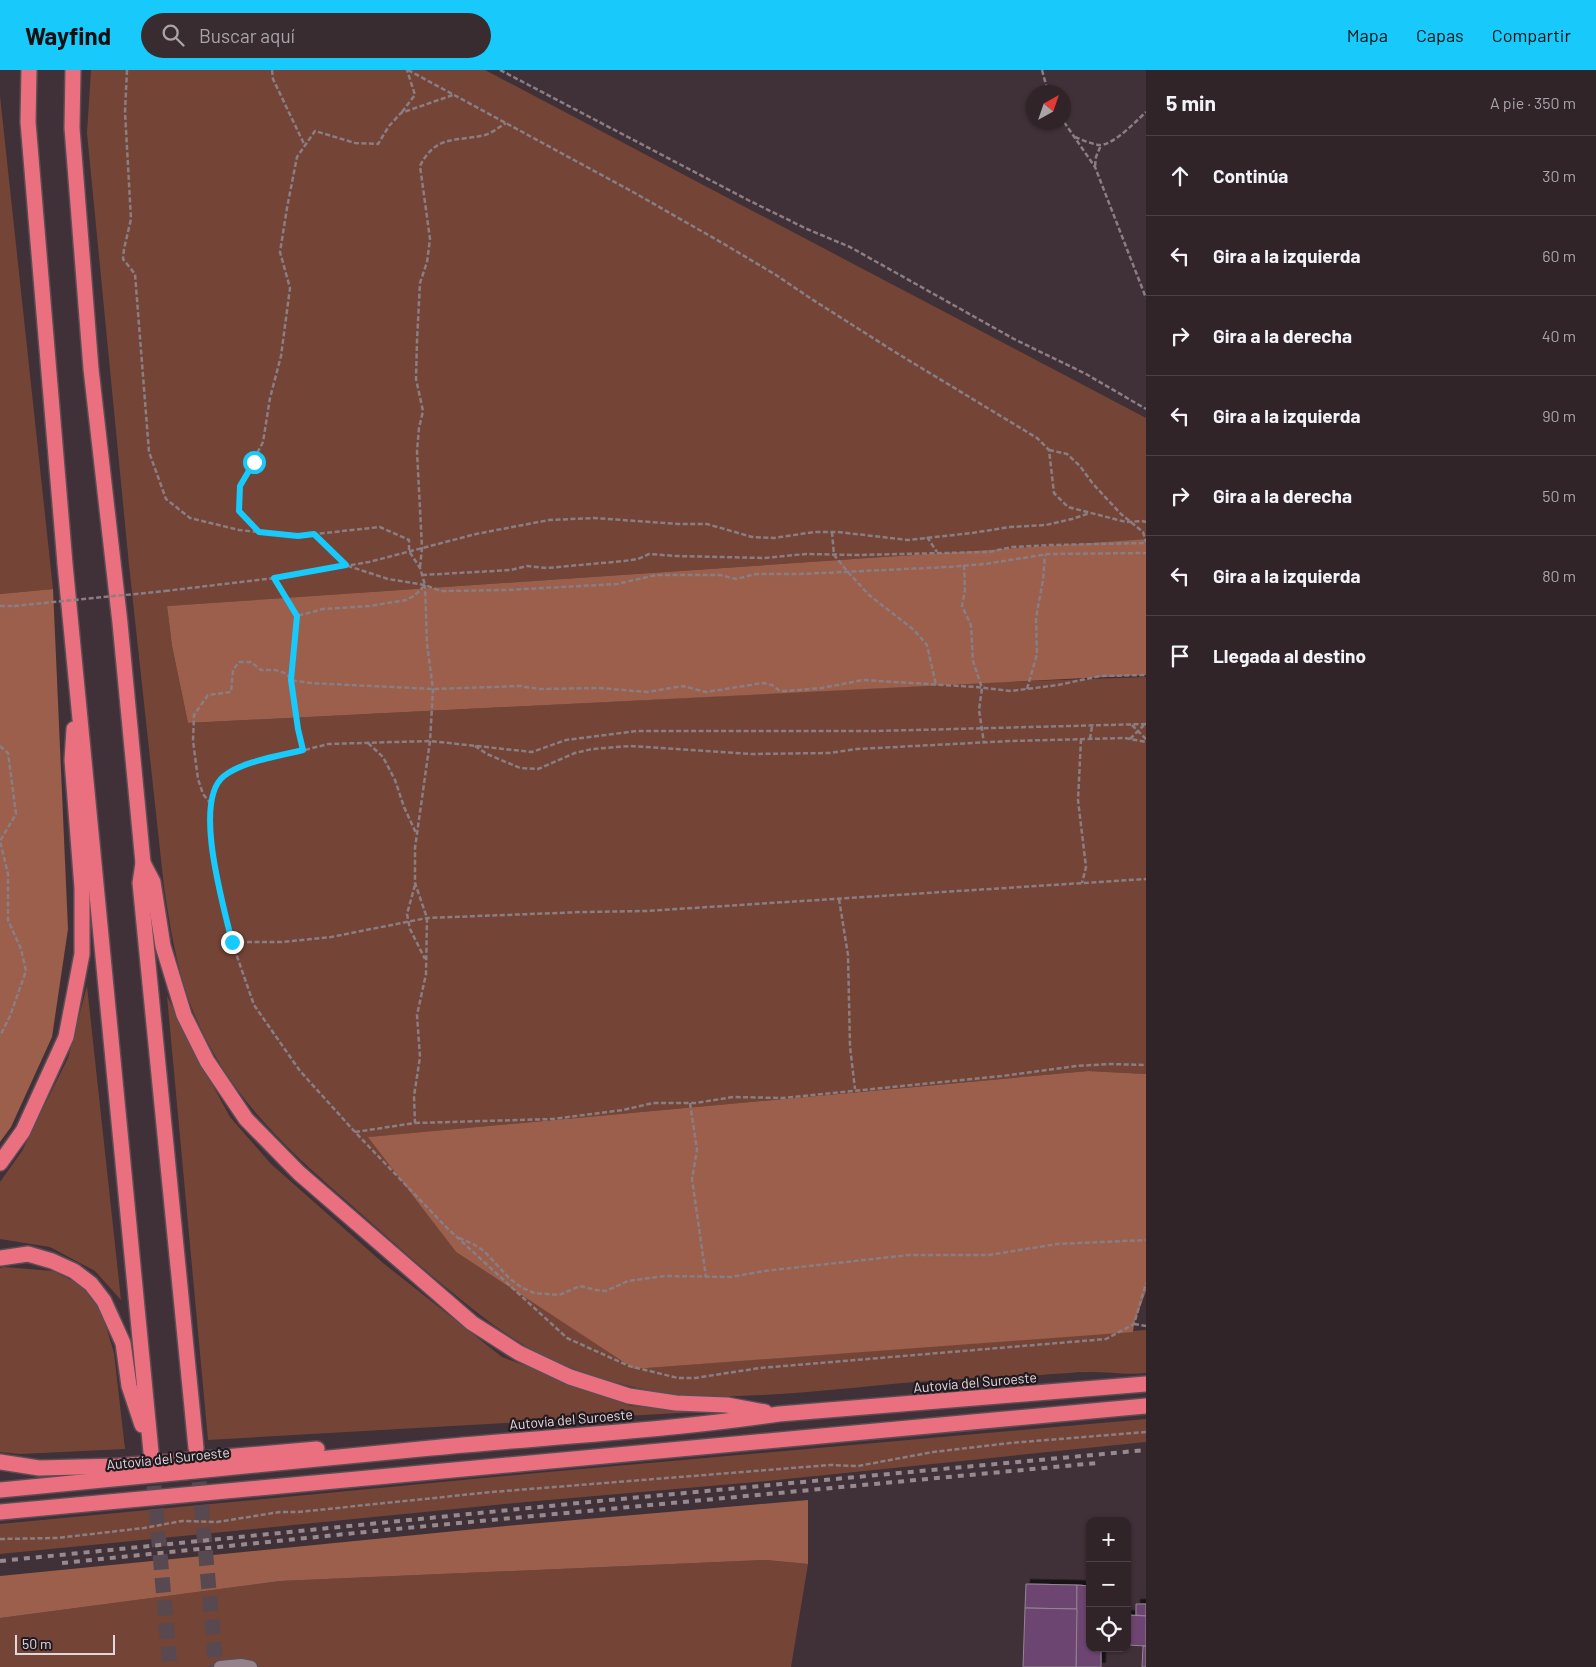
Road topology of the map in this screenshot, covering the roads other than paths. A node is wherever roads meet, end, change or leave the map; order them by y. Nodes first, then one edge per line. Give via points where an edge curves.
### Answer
1 (29, 70) edge
2 (73, 70) edge
3 (77, 688) junction
4 (143, 863) junction
5 (0, 1163) edge
6 (0, 1258) edge
7 (1146, 1384) edge
8 (1146, 1406) edge
9 (779, 1414) junction
10 (196, 1448) tunnel mouth
11 (430, 1448) junction
12 (0, 1462) edge
13 (0, 1490) edge
14 (0, 1512) edge
15 (246, 1666) edge
16 (220, 1667) edge

1 - 3 highway via 29,132
2 - 4 highway via 72,128 91,369
3 - 5 highway via 72,760 82,888 82,954 66,1037 23,1131
3 - 6 highway via 151,1452 130,1386 123,1343 104,1301 91,1284 74,1271 28,1254
4 - 9 highway via 153,882 163,946 184,1015 207,1061 246,1119 299,1173 472,1322 519,1353 570,1377 629,1396 676,1403 727,1405
4 - 10 highway via 140,883
7 - 9 highway, Autovía del Suroeste
8 - 14 highway
9 - 11 highway, Autovía del Suroeste via 718,1423
11 - 12 highway via 414,1441 119,1466 39,1468
11 - 13 highway, Autovía del Suroeste
15 - 16 lane

